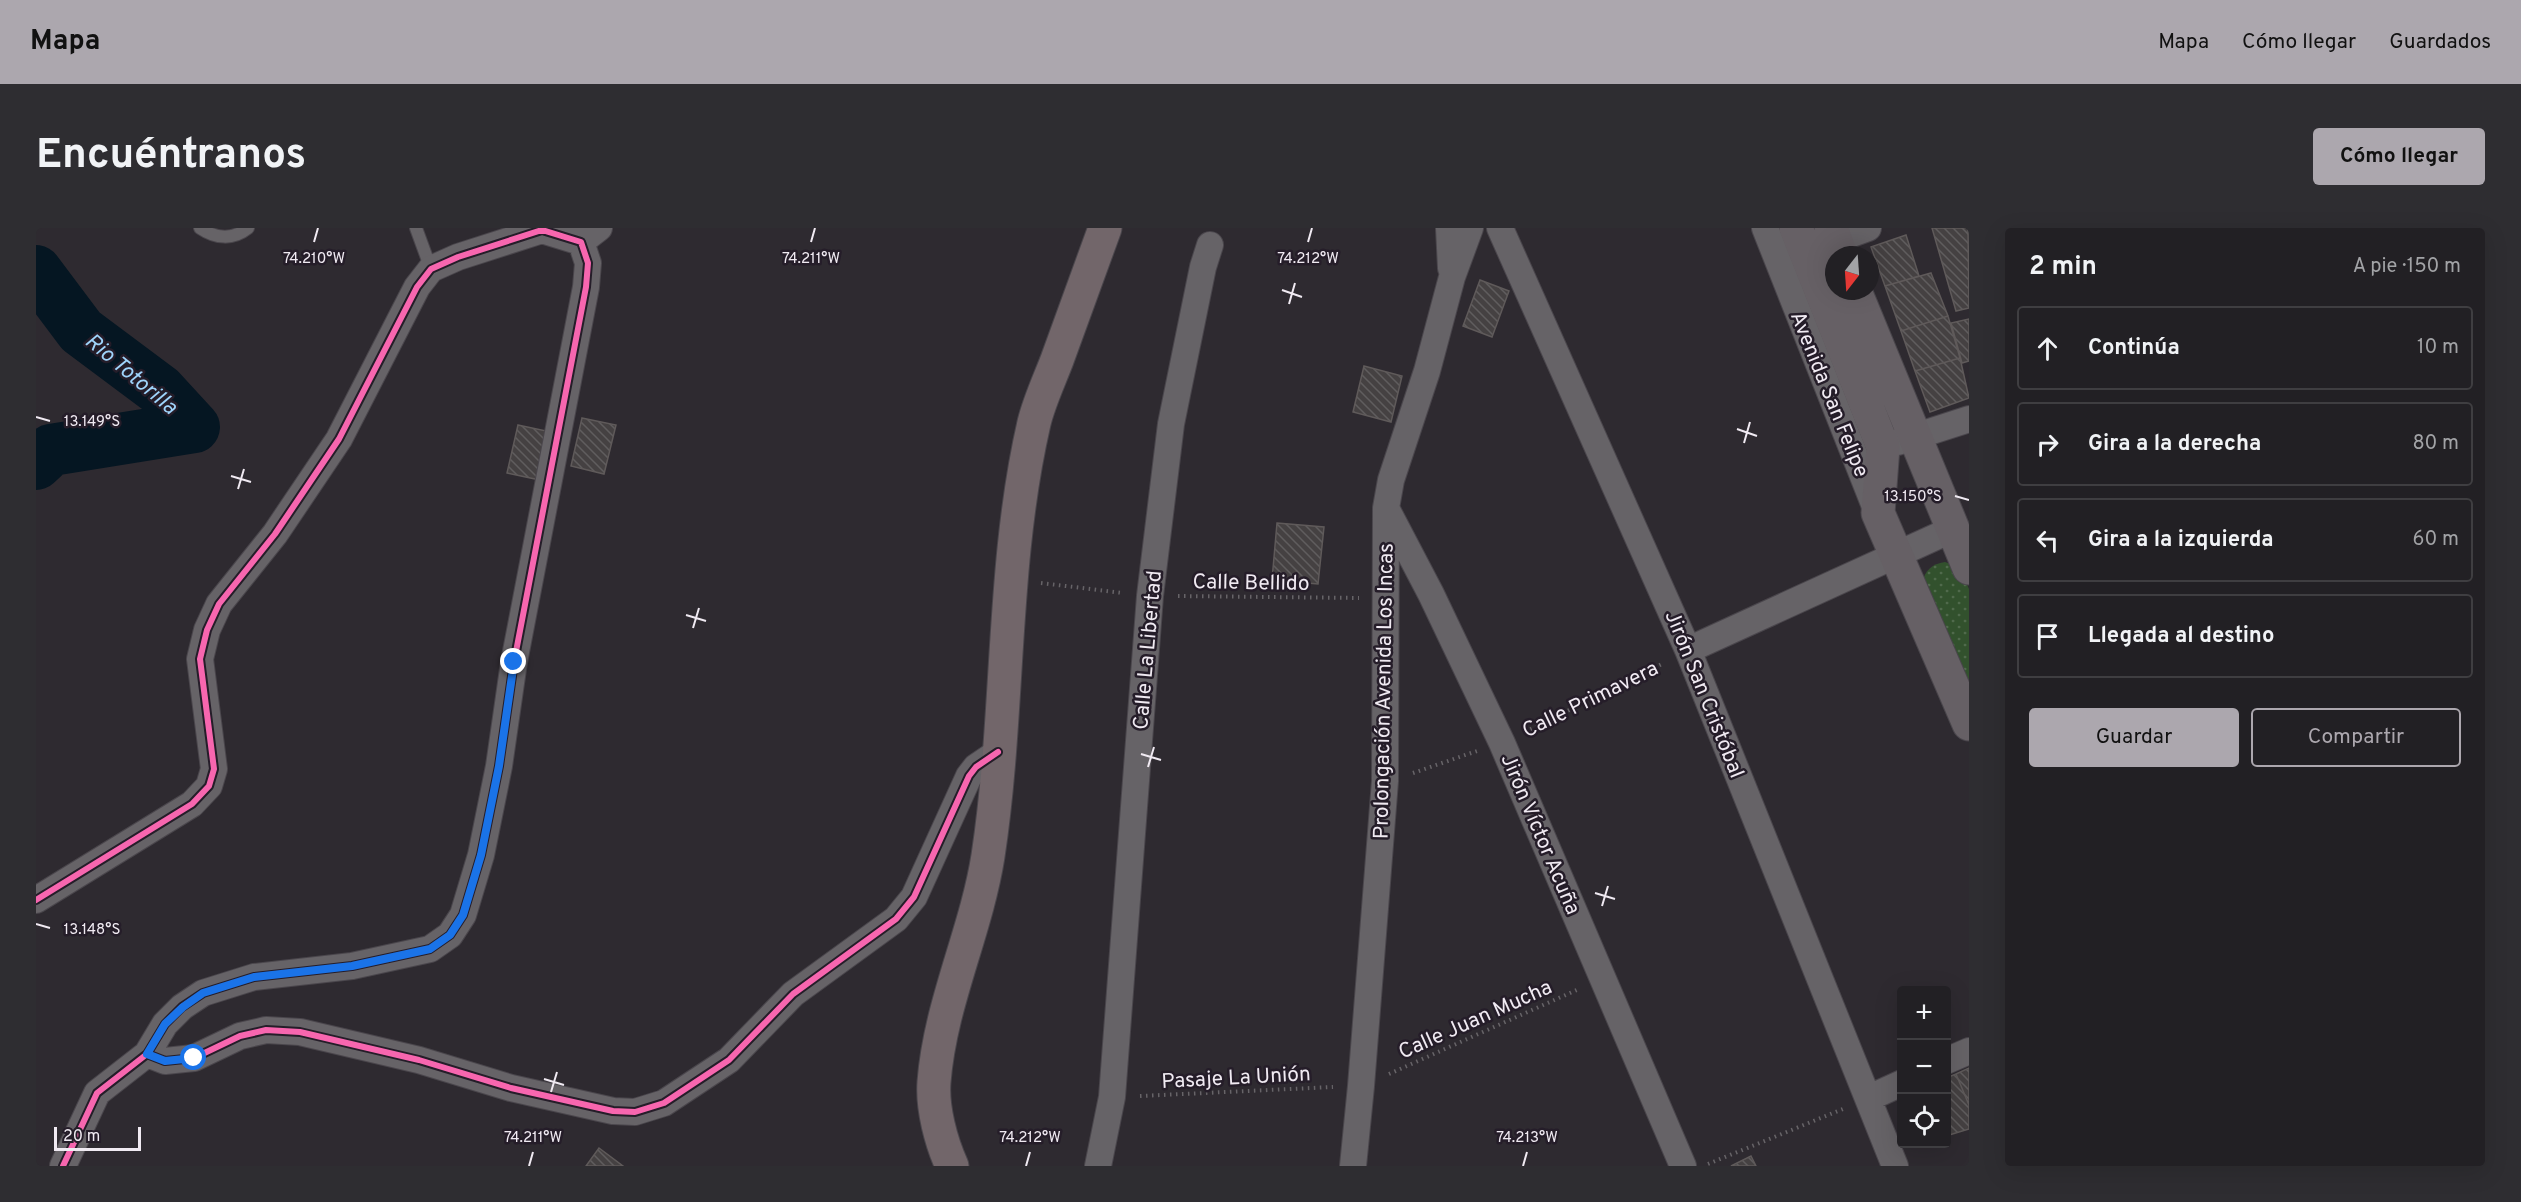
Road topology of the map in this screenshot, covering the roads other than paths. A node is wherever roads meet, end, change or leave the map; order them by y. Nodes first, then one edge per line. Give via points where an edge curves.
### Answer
1 (200, 228) edge
2 (248, 228) edge
3 (416, 228) edge
4 (1105, 228) edge
5 (1449, 228) edge
6 (1470, 228) edge
7 (1500, 228) edge
8 (1765, 228) edge
9 (1796, 228) edge
10 (1868, 228) edge
11 (590, 235) edge
12 (1836, 241) edge
13 (1210, 245) dead end
14 (431, 270) junction
15 (1452, 277) junction
16 (1859, 300) edge
17 (1969, 419) edge
18 (1914, 437) junction
19 (1869, 452) junction
20 (1386, 508) junction
21 (1953, 529) junction
22 (1894, 555) junction
23 (1969, 568) edge
24 (1688, 650) junction
25 (1969, 724) edge
26 (998, 752) junction
27 (36, 900) edge
28 (1969, 1050) edge
29 (147, 1054) junction
30 (1951, 1059) edge
31 (1897, 1085) edge
32 (1869, 1098) junction
33 (63, 1166) edge
34 (952, 1166) edge
35 (1098, 1166) edge
36 (1353, 1166) edge
37 (1683, 1166) edge
38 (1895, 1166) edge

1 - 2 lane via 219,237
3 - 14 lane
4 - 26 highway via 1035,421 1022,487 1011,580
5 - 15 street
6 - 15 street, Prolongación Avenida Los Incas
7 - 24 street, Jirón San Cristóbal
8 - 19 street, Avenida San Felipe
9 - 19 street
10 - 12 street
11 - 14 street via 542,230 458,256
11 - 29 street via 586,288 514,662 496,777 481,855 463,915 450,935 430,949 352,966 254,977 203,993 165,1024
13 - 35 street, Calle La Libertad via 1171,424 1150,596 1112,1097
14 - 27 street via 417,287 339,439 275,534 219,604 207,630 200,659 214,769 209,786 192,804
15 - 20 street, Prolongación Avenida Los Incas
16 - 18 street
17 - 18 street
18 - 19 street
18 - 21 street
19 - 22 street via 1878,513
20 - 36 street, Prolongación Avenida Los Incas via 1385,782
20 - 37 street, Jirón Víctor Acuña via 1502,743
21 - 22 street
21 - 23 street
22 - 24 street
22 - 25 street
24 - 32 street, Jirón San Cristóbal
26 - 29 street via 969,776 905,910 793,994 729,1060 664,1103 635,1112 612,1111 300,1032 266,1030 240,1036 194,1058 165,1061
26 - 34 highway via 987,858 950,1001 934,1083 936,1114
28 - 30 street
29 - 33 street via 97,1093
31 - 32 street
32 - 38 street, Jirón San Cristóbal

